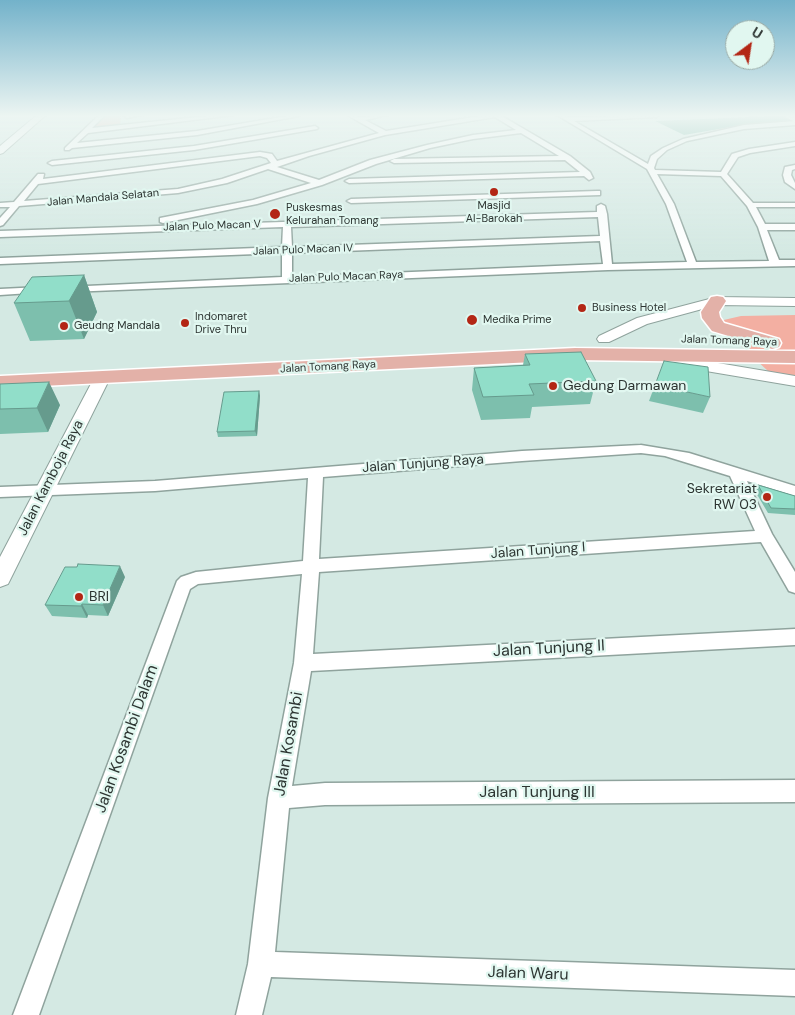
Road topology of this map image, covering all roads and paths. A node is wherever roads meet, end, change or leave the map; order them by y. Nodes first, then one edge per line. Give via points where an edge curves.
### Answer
1 (53, 162) edge
2 (84, 162) edge
3 (193, 162) edge
4 (282, 162) edge
5 (373, 162) edge
6 (572, 162) edge
7 (639, 162) edge
8 (653, 162) edge
9 (731, 162) edge
10 (277, 164) joint
11 (48, 167) junction
12 (268, 167) junction
13 (795, 167) edge
14 (652, 170) junction
15 (587, 174) junction
16 (723, 174) junction
17 (35, 182) junction
18 (319, 183) junction
19 (795, 187) edge
20 (597, 193) junction
21 (350, 198) junction
22 (15, 205) junction
23 (751, 205) junction
24 (795, 205) edge
25 (0, 206) edge
26 (604, 214) junction
27 (0, 223) edge
28 (287, 224) junction
29 (762, 227) junction
30 (795, 227) edge
31 (105, 229) junction
32 (0, 234) edge
33 (605, 238) junction
34 (287, 250) junction
35 (0, 261) edge
36 (775, 263) junction
37 (795, 263) edge
38 (692, 264) junction
39 (608, 266) junction
40 (287, 279) junction
41 (0, 292) edge
42 (717, 301) junction
43 (795, 302) edge
44 (604, 339) junction
45 (772, 343) junction
46 (795, 344) edge
47 (656, 354) junction
48 (795, 357) edge
49 (0, 367) edge
50 (102, 378) junction
51 (795, 381) edge
52 (0, 382) edge
53 (735, 471) junction
54 (316, 472) junction
55 (45, 491) junction
56 (795, 491) edge
57 (0, 492) edge
58 (765, 536) junction
59 (311, 567) junction
60 (0, 578) edge
61 (795, 586) edge
62 (795, 637) edge
63 (303, 663) junction
64 (795, 791) edge
65 (279, 798) junction
66 (261, 964) junction
67 (795, 983) edge
68 (26, 1015) edge
69 (249, 1015) edge

1 - 11 street
2 - 11 street
3 - 17 street
4 - 10 street, Jalan Mandala Selatan
5 - 21 street
6 - 15 street
7 - 14 street
8 - 14 street
9 - 16 street
10 - 12 street, Jalan Mandala Selatan
11 - 17 street
12 - 18 street
12 - 22 street, Jalan Mandala Selatan via 224,181 162,193
13 - 19 street via 788,169 787,174
14 - 16 street
14 - 38 street via 670,204
15 - 20 street
15 - 21 street
16 - 23 street
17 - 22 street
18 - 21 street
18 - 31 street via 222,209
20 - 21 street
20 - 26 street
21 - 26 street, Jalan Pulo Macan V
21 - 28 street, Jalan Pulo Macan V
22 - 25 street, Jalan Mandala Selatan
22 - 27 street
23 - 24 street
23 - 29 street
26 - 33 street
28 - 31 street, Jalan Pulo Macan V
28 - 34 street
29 - 30 street
29 - 36 street
31 - 32 street, Jalan Pulo Macan V
33 - 34 street, Jalan Pulo Macan IV
33 - 39 street
34 - 35 street, Jalan Pulo Macan IV
34 - 40 street
36 - 37 street, Jalan Pulo Macan Raya
36 - 38 street, Jalan Pulo Macan Raya
38 - 39 street, Jalan Pulo Macan Raya
39 - 40 street, Jalan Pulo Macan Raya
40 - 41 street, Jalan Pulo Macan Raya
42 - 43 street, Jalan Tomang Raya
42 - 44 street, Jalan Tomang Raya via 642,321
42 - 45 main road via 710,312 718,327
44 - 45 main road, Jalan Tomang Raya
44 - 49 main road, Jalan Tomang Raya
45 - 46 main road, Jalan Tomang Raya
47 - 48 main road, Jalan Tomang Raya
47 - 50 main road, Jalan Tomang Raya via 575,354
47 - 51 street, Jalan Tomang Raya
50 - 52 main road, Jalan Tomang Raya
50 - 55 street, Jalan Kamboja Raya
53 - 54 street, Jalan Tunjung Raya via 665,452 641,449
53 - 56 street, Jalan Tunjung Raya
53 - 58 street
54 - 55 street, Jalan Tunjung Raya via 154,486
54 - 59 street, Jalan Kosambi
55 - 57 street, Jalan Tunjung Raya
55 - 60 street, Jalan Kamboja Raya
58 - 59 street, Jalan Tunjung I
58 - 61 street
59 - 63 street, Jalan Kosambi
59 - 68 street, Jalan Kosambi Dalam via 196,578 183,586
62 - 63 street, Jalan Tunjung II
63 - 65 street, Jalan Kosambi
64 - 65 street, Jalan Tunjung III via 325,794
65 - 66 street, Jalan Kosambi
66 - 67 street, Jalan Waru
66 - 69 street, Jalan Kosambi

